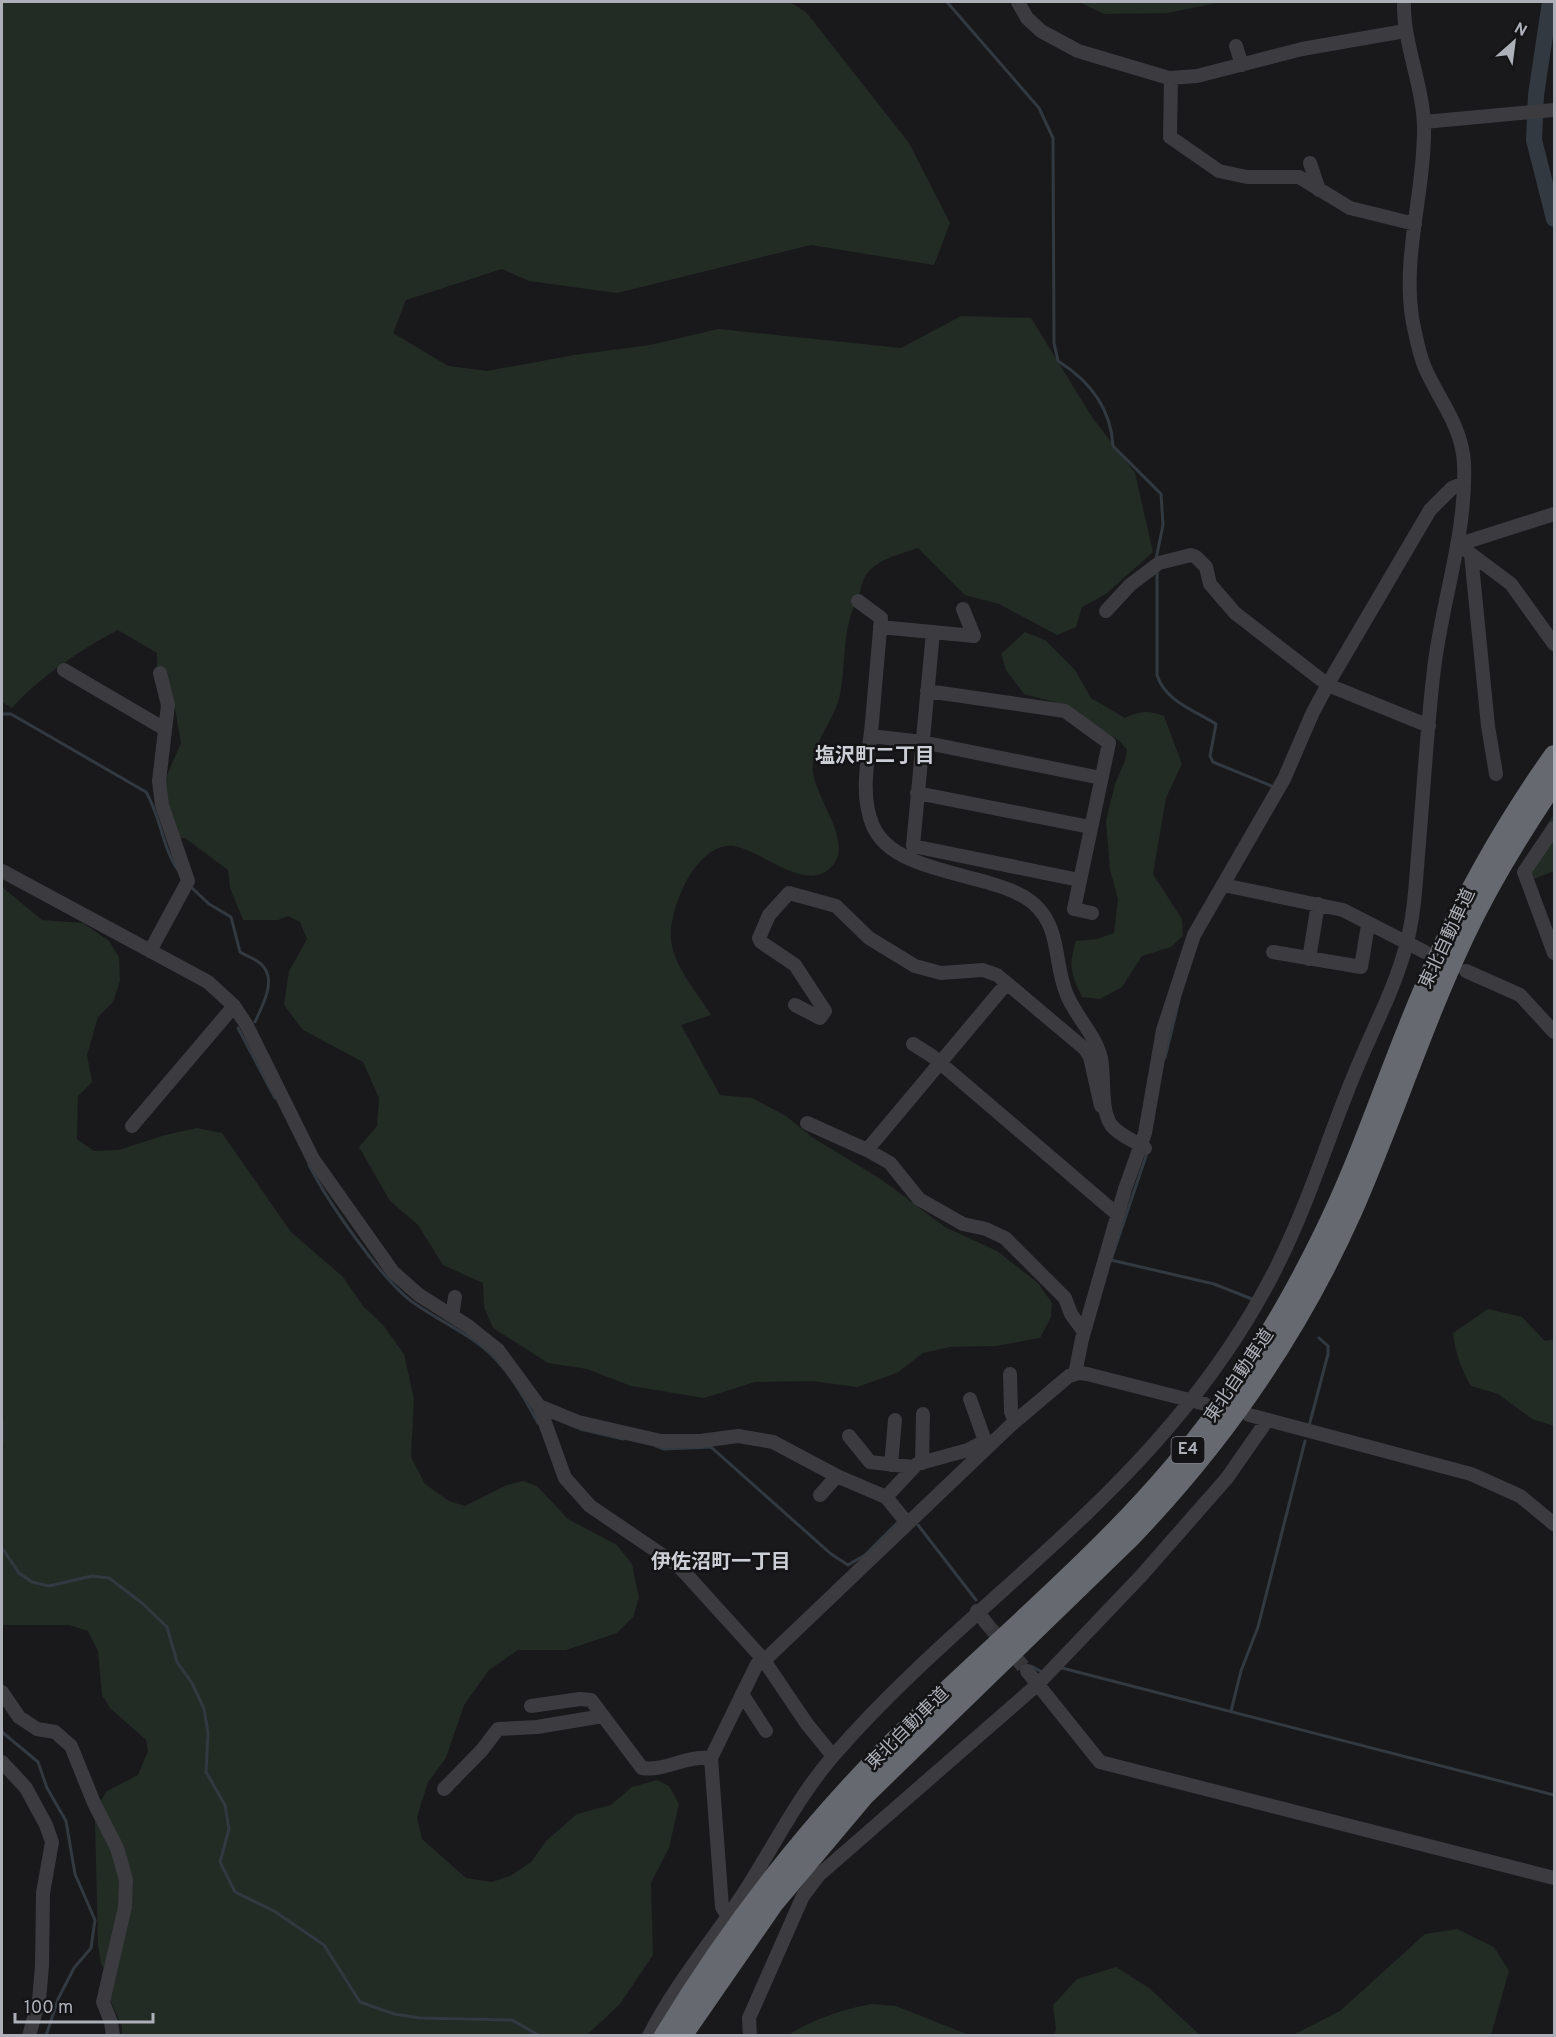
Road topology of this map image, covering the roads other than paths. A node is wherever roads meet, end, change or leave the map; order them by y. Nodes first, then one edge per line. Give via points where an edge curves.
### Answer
1 (1018, 2) edge
2 (1404, 2) edge
3 (1405, 31) junction
4 (1236, 46) dead end
5 (1242, 65) junction
6 (1171, 78) junction
7 (1542, 111) edge
8 (1424, 122) junction
9 (1310, 163) dead end
10 (1319, 190) junction
11 (1415, 224) junction
12 (1464, 483) junction
13 (1554, 514) edge
14 (1457, 545) junction
15 (1471, 554) junction
16 (858, 601) dead end
17 (963, 609) dead end
18 (1106, 611) dead end
19 (880, 627) junction
20 (933, 632) junction
21 (1554, 644) edge
22 (64, 670) dead end
23 (160, 673) dead end
24 (1328, 685) junction
25 (927, 691) junction
26 (1429, 726) junction
27 (163, 728) junction
28 (871, 736) junction
29 (922, 742) junction
30 (1554, 755) edge
31 (1496, 774) dead end
32 (1101, 778) junction
33 (1554, 783) edge
34 (917, 794) junction
35 (1090, 827) junction
36 (1554, 828) edge
37 (2, 871) edge
38 (1079, 880) junction
39 (1223, 885) junction
40 (1318, 904) junction
41 (1092, 913) dead end
42 (1368, 925) junction
43 (1407, 944) junction
44 (150, 951) junction
45 (1273, 952) dead end
46 (1425, 952) dead end
47 (1554, 953) edge
48 (1309, 959) junction
49 (1466, 971) dead end
50 (1007, 983) junction
51 (795, 1005) dead end
52 (234, 1006) junction
53 (1554, 1032) edge
54 (913, 1044) dead end
55 (939, 1063) junction
56 (1107, 1115) junction
57 (807, 1123) dead end
58 (132, 1126) dead end
59 (1143, 1146) junction
60 (867, 1150) junction
61 (1118, 1215) junction
62 (455, 1297) dead end
63 (452, 1316) junction
64 (1084, 1332) junction
65 (1010, 1374) dead end
66 (1075, 1374) junction
67 (970, 1399) dead end
68 (1190, 1400) junction
69 (1205, 1404) dead end
70 (539, 1406) junction
71 (923, 1413) dead end
72 (1249, 1415) dead end
73 (895, 1420) dead end
74 (1015, 1421) junction
75 (1266, 1422) junction
76 (849, 1436) dead end
77 (989, 1442) junction
78 (891, 1465) junction
79 (917, 1465) junction
80 (837, 1476) junction
81 (820, 1495) dead end
82 (886, 1497) junction
83 (907, 1523) junction
84 (1554, 1524) edge
85 (977, 1611) junction
86 (987, 1624) tunnel mouth
87 (763, 1659) junction
88 (1027, 1671) tunnel mouth
89 (1046, 1676) junction
90 (2, 1692) edge
91 (742, 1694) junction
92 (549, 1703) junction
93 (531, 1706) dead end
94 (603, 1716) junction
95 (552, 1724) junction
96 (766, 1731) dead end
97 (833, 1756) junction
98 (711, 1758) junction
99 (2, 1762) edge
100 (444, 1789) dead end
101 (1554, 1878) edge
102 (728, 1916) junction
103 (29, 2036) edge
104 (113, 2036) edge
105 (648, 2036) edge
106 (664, 2036) edge
107 (682, 2036) edge
108 (750, 2036) edge

1 - 6 street via 1034,25 1078,51
2 - 3 street
3 - 5 street via 1302,49
3 - 8 street
4 - 5 street
5 - 6 street
6 - 10 street via 1170,137 1219,171 1247,177 1292,176
7 - 8 street
8 - 11 street
9 - 10 street
10 - 11 street via 1350,208
11 - 12 street via 1409,301 1414,332 1425,369 1456,424 1464,460
12 - 14 street
12 - 24 street via 1452,488 1430,510
13 - 14 street
14 - 15 street
14 - 26 street via 1434,664
15 - 21 street via 1511,584
15 - 31 street
16 - 19 street via 881,618
17 - 20 street via 974,636
18 - 24 street via 1130,585 1159,563 1191,555 1206,567 1210,584 1235,613
19 - 20 street
19 - 28 street
20 - 25 street
22 - 27 street
23 - 27 street via 168,705
24 - 26 street
24 - 39 street via 1284,779
25 - 29 street
25 - 32 street via 1065,711 1109,743
26 - 43 street
27 - 44 street via 159,781 162,805 188,881
28 - 29 street
28 - 56 street via 866,792 872,825 878,833 909,859 1022,896 1033,903 1050,925 1067,995 1099,1052
29 - 32 street
29 - 34 street
30 - 106 highway, 東北自動車道 / E4 via 1500,838 1452,926 1322,1238 1271,1331 1219,1409 1120,1527 885,1750 819,1823 717,1954
32 - 35 street
33 - 107 highway, 東北自動車道 / E4 via 1513,846 1466,934 1337,1244 1286,1339 1251,1391 1162,1504 864,1796 774,1903
34 - 35 street
34 - 38 street via 913,846
35 - 38 street
36 - 47 street via 1524,872
37 - 44 street
38 - 41 street via 1074,909
39 - 40 street
39 - 59 street via 1194,935 1163,1030
40 - 42 street via 1343,910
40 - 48 street
42 - 43 street
42 - 48 street via 1361,967
43 - 46 street
43 - 68 street via 1295,1228 1252,1314
44 - 52 street via 208,982
45 - 48 street
49 - 53 street via 1520,995
50 - 51 street via 983,970 941,973 915,966 869,938 836,906 789,894 769,915 759,938 795,965 825,1011 820,1018
50 - 55 street
50 - 56 street via 1085,1049 1099,1102
52 - 58 street
52 - 63 street via 314,1159 355,1221 402,1282
54 - 55 street
55 - 60 street
55 - 61 street
56 - 59 street via 1120,1134
57 - 60 street
59 - 61 street
60 - 64 street via 890,1163 919,1199 963,1224 1005,1238 1065,1298
61 - 64 street
62 - 63 street
63 - 70 street via 498,1350
64 - 66 street
65 - 74 street via 1011,1412
66 - 68 street
66 - 74 street
67 - 77 street
68 - 69 street
68 - 85 street via 1107,1493 1041,1557
70 - 80 street via 578,1422 661,1441 738,1436 773,1442
70 - 87 street via 558,1462 573,1488 609,1521 677,1565
71 - 79 street
72 - 75 street
73 - 78 street
74 - 77 street
75 - 84 street via 1471,1474 1521,1496
75 - 89 street via 1227,1478
76 - 78 street via 870,1462
77 - 79 street
77 - 83 street
78 - 79 street
79 - 82 street
80 - 81 street
80 - 82 street
82 - 83 street
83 - 87 street
85 - 86 street
85 - 97 street
87 - 91 street
87 - 97 street
88 - 89 street
89 - 101 street via 1100,1762
89 - 108 street via 819,1875 803,1896 749,2018
90 - 104 street via 19,1717 37,1729 55,1732 71,1746 117,1848 126,1880 125,1907 103,2002
91 - 96 street
91 - 98 street
92 - 93 street
92 - 94 street via 591,1700
92 - 95 street
94 - 95 street
94 - 98 street via 642,1768 651,1770 697,1756
95 - 100 street via 498,1729
97 - 102 street
98 - 102 street via 722,1907
99 - 103 street via 26,1788 52,1842 43,1893 39,2000
102 - 105 street

